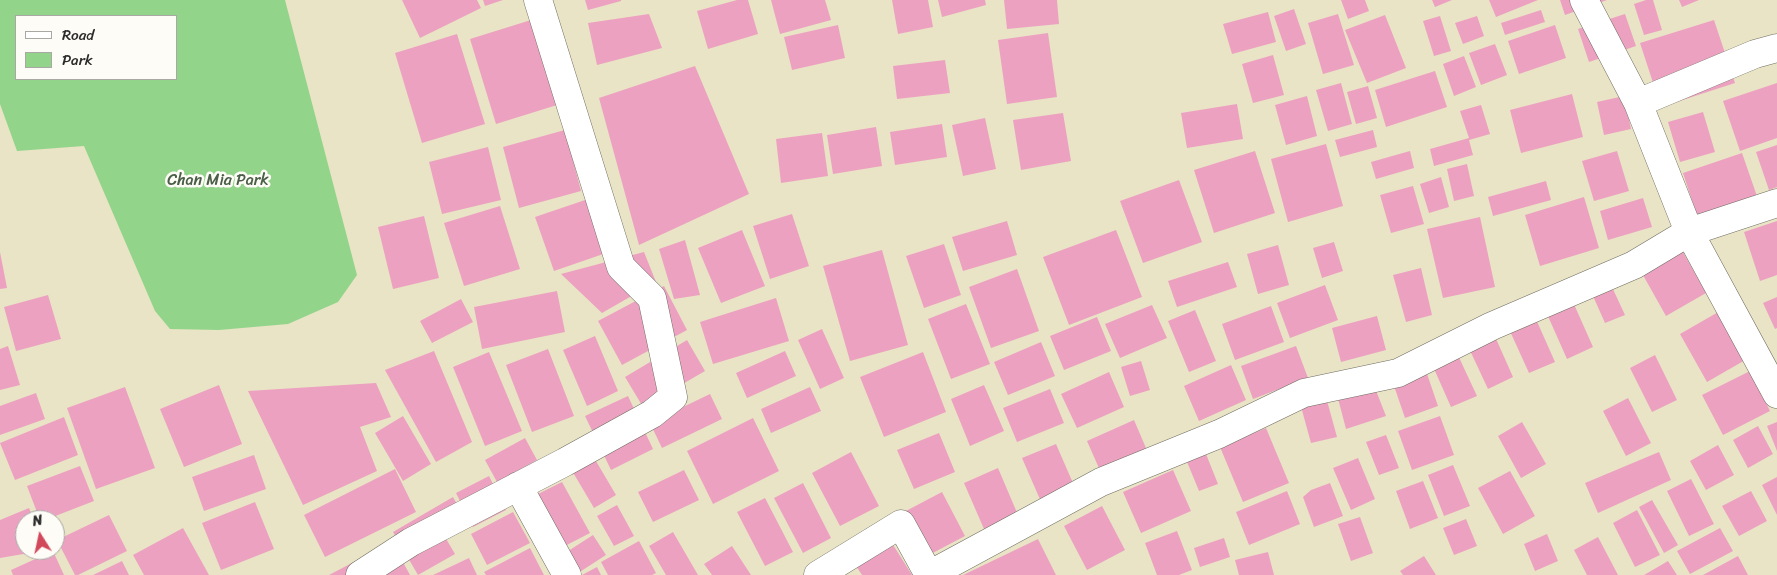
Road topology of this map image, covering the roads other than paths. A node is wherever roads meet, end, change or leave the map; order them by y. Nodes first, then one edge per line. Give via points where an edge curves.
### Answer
1 (538, 0) edge
2 (1584, 0) edge
3 (1777, 48) edge
4 (1638, 103) junction
5 (1777, 203) edge
6 (1689, 232) junction
7 (1777, 394) edge
8 (518, 486) junction
9 (360, 575) edge
10 (567, 575) edge
11 (818, 575) edge
12 (929, 575) edge

1 - 8 street via 621,267 652,298 673,397 652,414
2 - 4 street
3 - 4 street via 1755,54
4 - 6 street
5 - 6 street
6 - 7 street
6 - 12 street via 1634,265 1492,326 1398,373 1304,393 1219,434 1101,482
8 - 9 street via 411,542
8 - 10 street
11 - 12 street via 901,524

